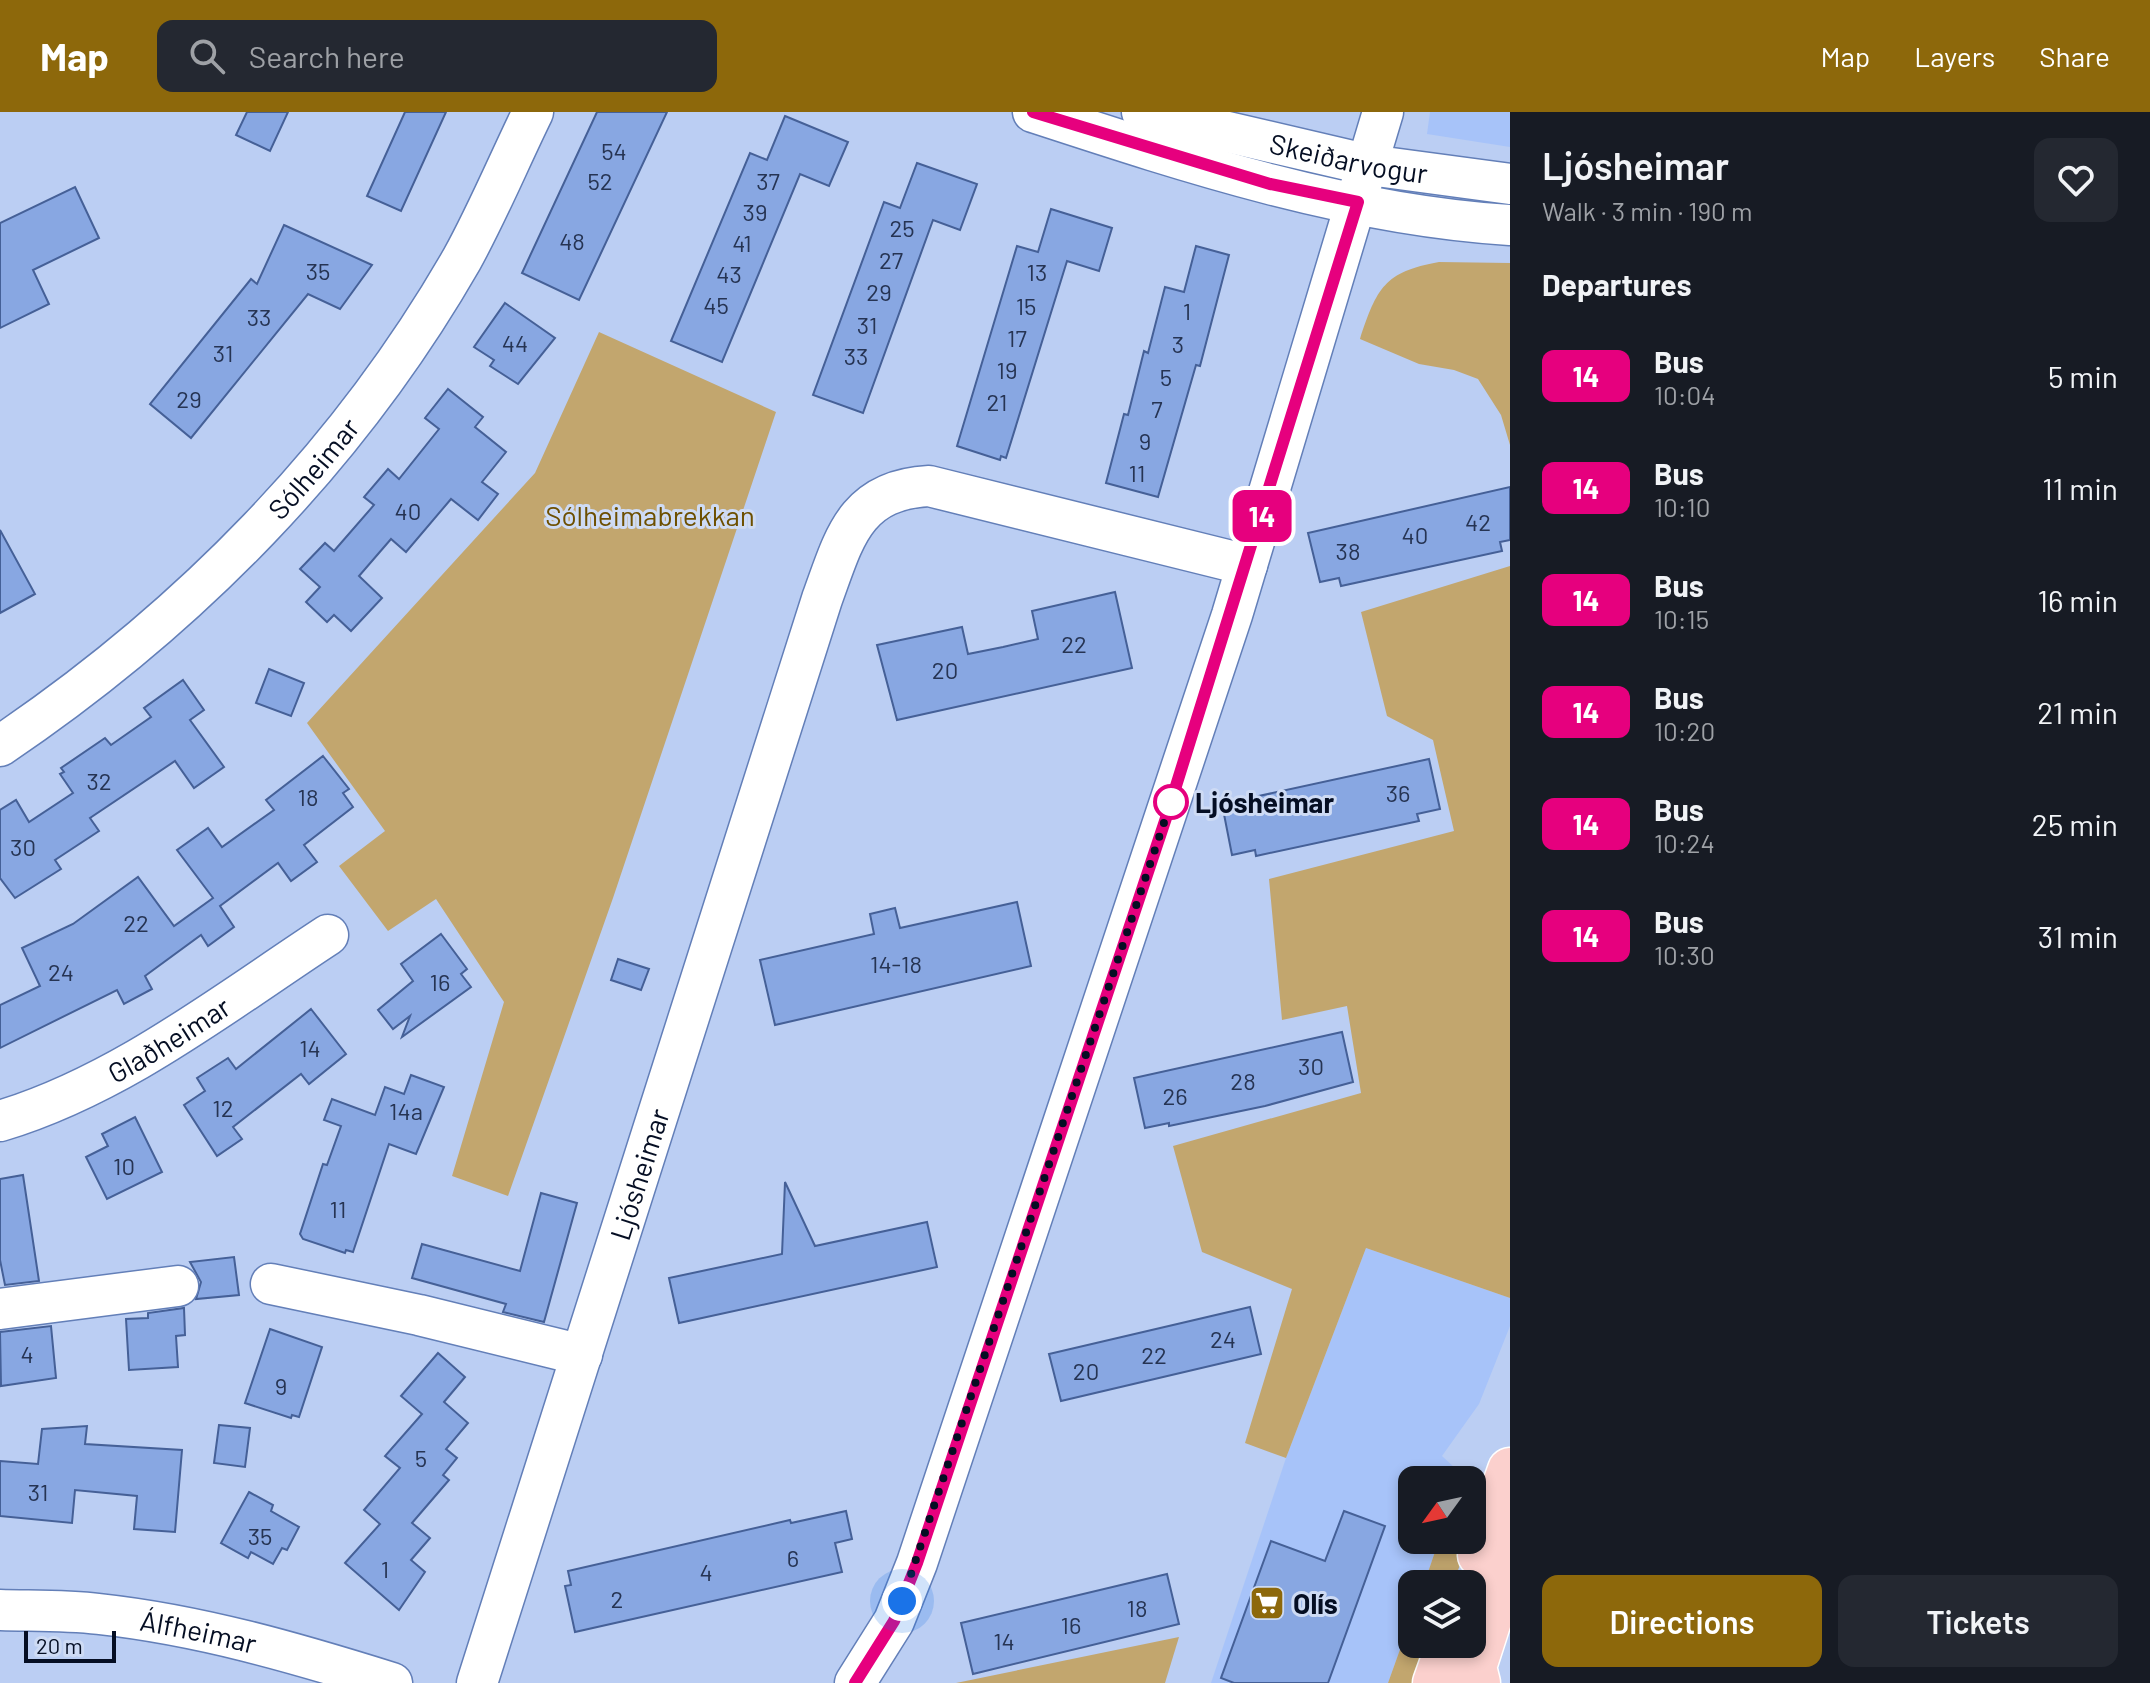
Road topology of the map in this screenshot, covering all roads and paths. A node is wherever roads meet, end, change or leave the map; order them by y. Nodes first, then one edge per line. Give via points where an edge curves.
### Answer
1 (533, 112) edge
2 (1033, 112) edge
3 (1142, 112) edge
4 (1383, 112) edge
5 (1369, 165) junction
6 (1510, 184) edge
7 (1358, 202) junction
8 (1510, 225) edge
9 (1247, 565) junction
10 (0, 746) edge
11 (328, 935) dead end
12 (0, 1121) edge
13 (271, 1284) dead end
14 (178, 1286) dead end
15 (0, 1309) edge
16 (582, 1355) junction
17 (1510, 1470) edge
18 (1490, 1527) junction
19 (1475, 1570) edge
20 (0, 1610) edge
21 (1510, 1640) edge
22 (1444, 1658) edge
23 (392, 1683) edge
24 (477, 1683) edge
25 (855, 1683) edge
26 (1435, 1683) edge
27 (1478, 1683) edge
28 (1495, 1683) edge

1 - 10 street, Sólheimar via 463,257 379,386 332,447 171,616 112,666
2 - 7 street, Skeiðarvogur via 1270,184
3 - 5 street, Skeiðarvogur
4 - 5 street
5 - 6 street, Skeiðarvogur
5 - 7 street
7 - 8 street, Skeiðarvogur
7 - 9 street
9 - 16 street, Ljósheimar via 929,486 886,494 856,518 822,599
9 - 25 street via 913,1572 894,1621
11 - 12 street, Glaðheimar via 150,1052 77,1092
13 - 16 street
14 - 15 street
16 - 24 street, Ljósheimar
17 - 18 main road
18 - 19 main road
18 - 27 main road via 1510,1555 1474,1667
20 - 23 street, Álfheimar via 97,1614 197,1629
21 - 28 main road
22 - 26 main road

